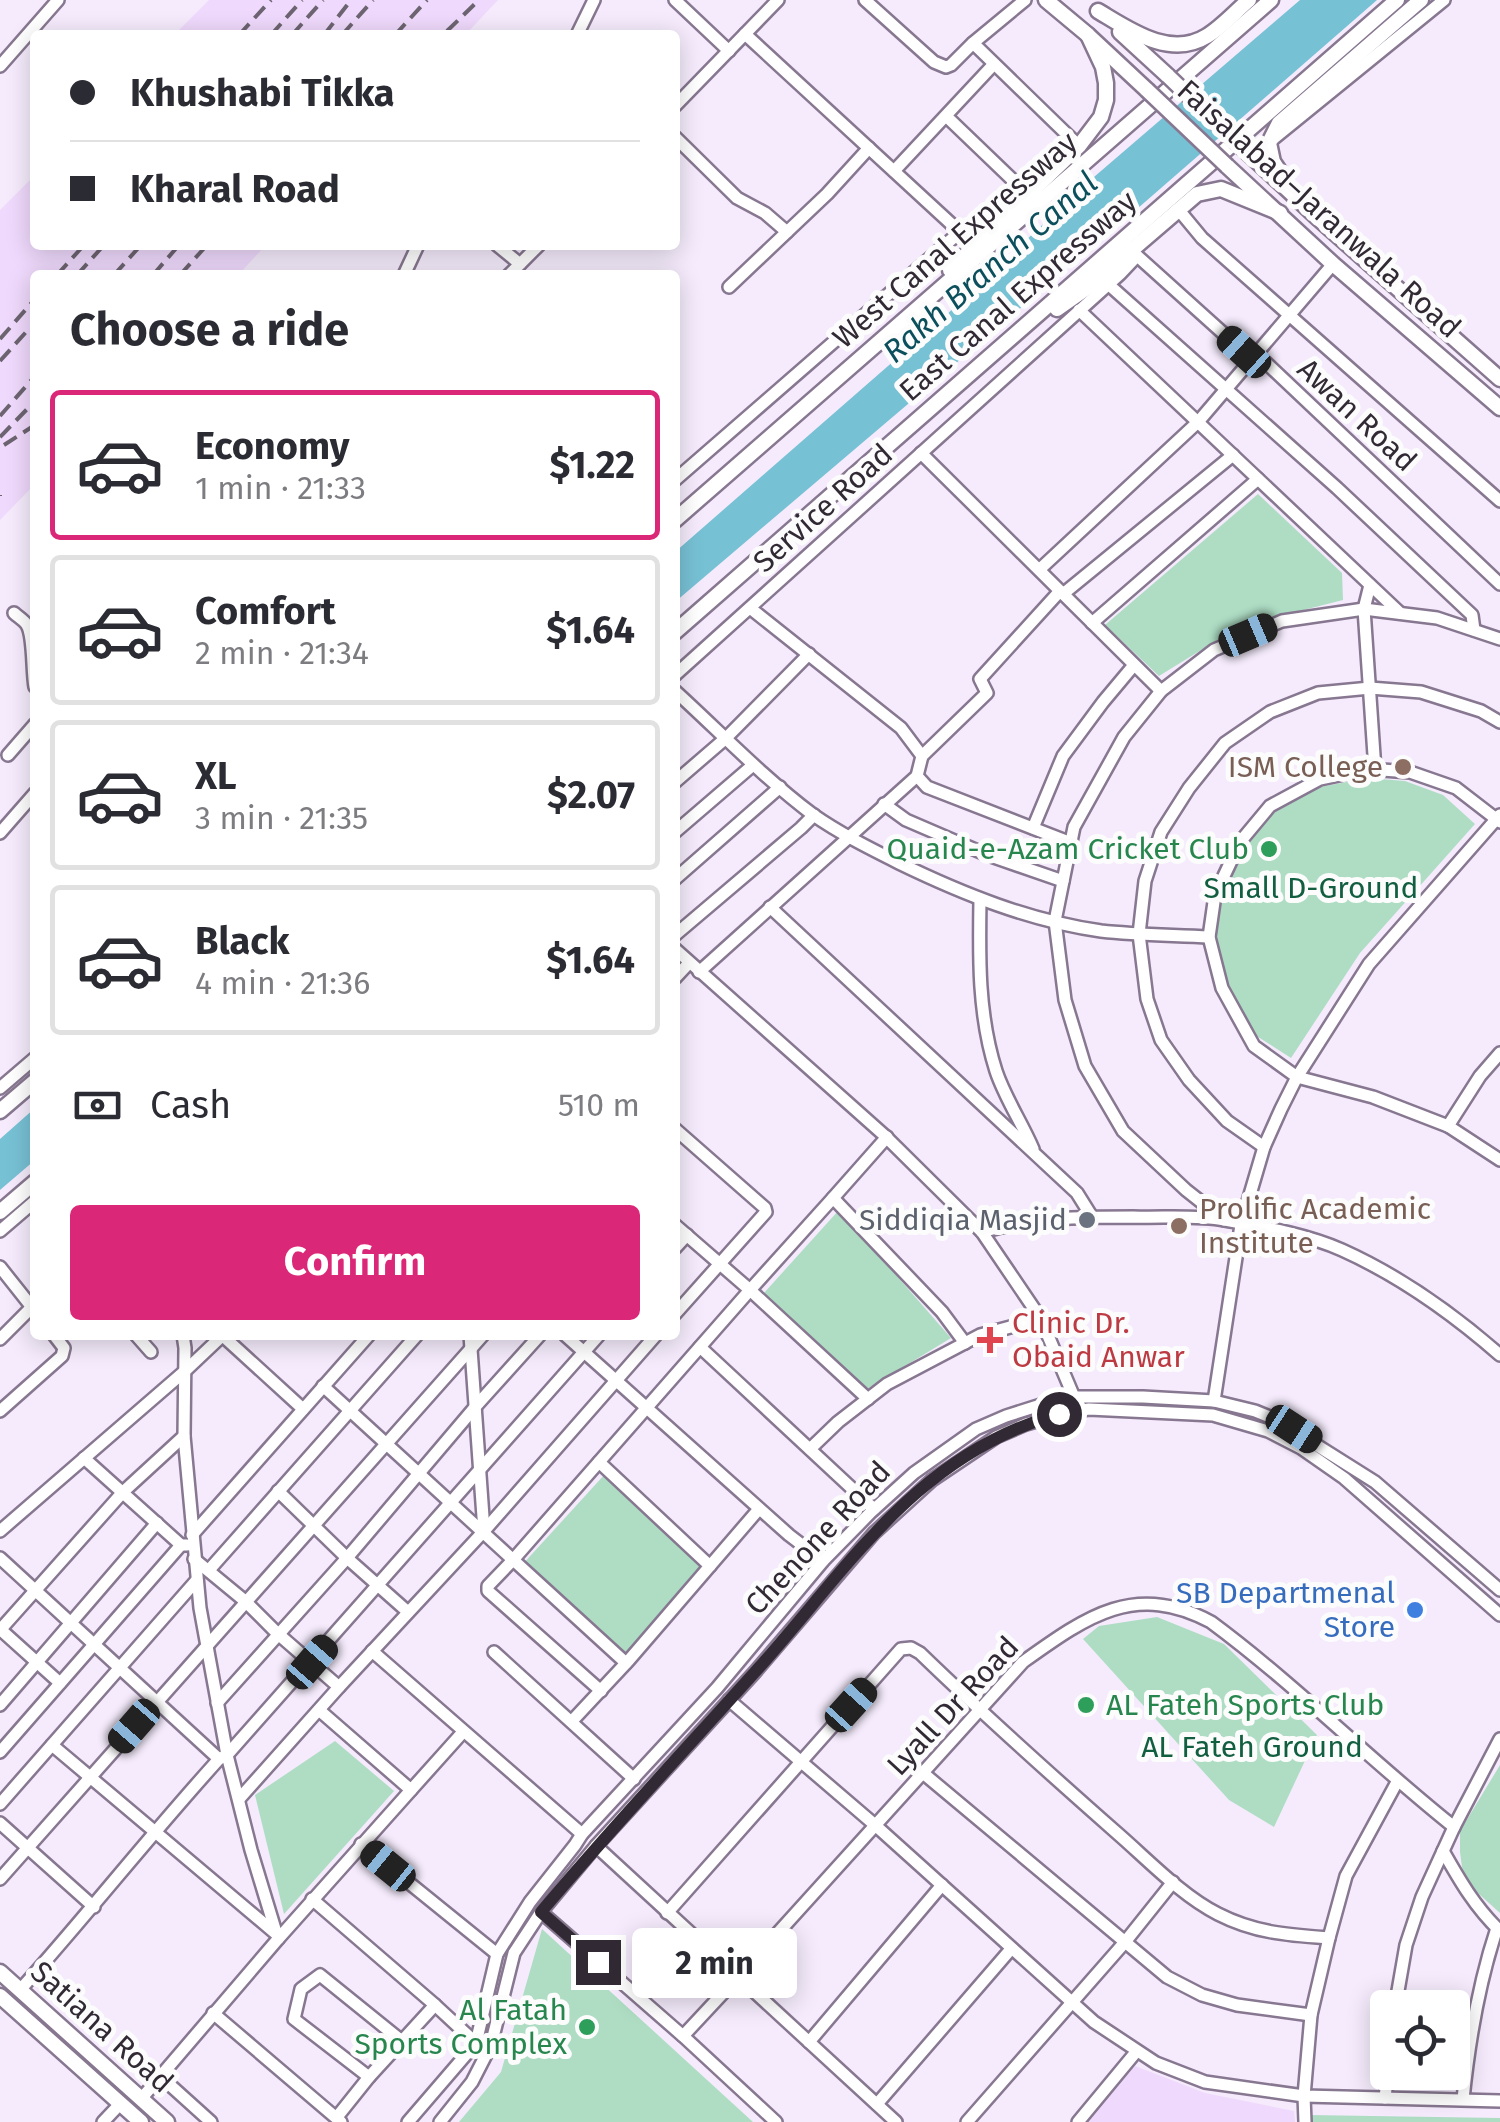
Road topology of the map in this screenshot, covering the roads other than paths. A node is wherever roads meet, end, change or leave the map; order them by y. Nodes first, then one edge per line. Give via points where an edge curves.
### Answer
1 (58, 0) edge
2 (594, 0) edge
3 (675, 0) edge
4 (777, 0) edge
5 (865, 0) edge
6 (1025, 0) edge
7 (1046, 0) edge
8 (1249, 0) edge
9 (1272, 0) edge
10 (1397, 0) edge
11 (1420, 0) edge
12 (1444, 0) edge
13 (1093, 6) edge
14 (32, 30) edge
15 (580, 30) edge
16 (30, 32) edge
17 (745, 34) junction
18 (1088, 34) junction
19 (973, 43) junction
20 (728, 51) junction
21 (994, 64) junction
22 (0, 66) edge
23 (680, 101) edge
24 (946, 116) junction
25 (680, 142) edge
26 (1269, 143) junction
27 (1079, 146) junction
28 (869, 148) junction
29 (894, 172) junction
30 (1021, 188) junction
31 (1296, 198) junction
32 (1178, 209) junction
33 (1280, 213) junction
34 (788, 232) junction
35 (960, 232) junction
36 (503, 250) edge
37 (533, 250) edge
38 (1134, 253) junction
39 (520, 264) junction
40 (1333, 264) junction
41 (514, 270) edge
42 (1108, 284) junction
43 (729, 287) dead end
44 (1081, 303) junction
45 (1290, 314) junction
46 (1255, 354) junction
47 (1500, 379) edge
48 (1228, 390) junction
49 (1500, 408) edge
50 (1198, 422) junction
51 (771, 438) junction
52 (921, 453) junction
53 (1232, 455) junction
54 (680, 476) edge
55 (1258, 479) junction
56 (837, 491) junction
57 (1500, 501) edge
58 (680, 516) edge
59 (1040, 568) junction
60 (1497, 575) edge
61 (1370, 585) junction
62 (1062, 593) junction
63 (750, 608) junction
64 (1364, 609) junction
65 (14, 613) dead end
66 (1401, 613) junction
67 (1092, 623) junction
68 (680, 628) edge
69 (1474, 630) junction
70 (30, 634) edge
71 (1500, 638) edge
72 (809, 654) junction
73 (1134, 665) junction
74 (680, 671) edge
75 (1370, 688) junction
76 (1161, 692) junction
77 (680, 696) edge
78 (1500, 722) edge
79 (30, 730) edge
80 (726, 738) junction
81 (8, 755) dead end
82 (922, 756) junction
83 (753, 765) junction
84 (1375, 770) junction
85 (916, 776) junction
86 (680, 778) edge
87 (780, 787) junction
88 (30, 797) edge
89 (884, 804) junction
90 (814, 815) junction
91 (5, 817) edge
92 (1499, 819) edge
93 (680, 828) edge
94 (1033, 828) junction
95 (0, 834) edge
96 (849, 838) junction
97 (1071, 843) junction
98 (680, 875) edge
99 (1063, 881) junction
100 (980, 899) junction
101 (770, 907) junction
102 (1055, 921) junction
103 (680, 931) edge
104 (1139, 934) junction
105 (1208, 937) junction
106 (680, 954) edge
107 (689, 962) junction
108 (680, 972) edge
109 (700, 972) junction
110 (1500, 1053) edge
111 (30, 1062) edge
112 (1297, 1077) junction
113 (30, 1086) edge
114 (0, 1088) edge
115 (0, 1111) edge
116 (1448, 1126) junction
117 (680, 1133) edge
118 (886, 1137) junction
119 (1264, 1147) junction
120 (1036, 1155) junction
121 (1500, 1160) edge
122 (30, 1186) edge
123 (832, 1198) junction
124 (30, 1209) edge
125 (0, 1212) edge
126 (1092, 1217) junction
127 (1224, 1220) junction
128 (1241, 1224) junction
129 (680, 1229) edge
130 (0, 1232) edge
131 (982, 1232) junction
132 (687, 1235) junction
133 (680, 1243) edge
134 (720, 1264) junction
135 (0, 1266) edge
136 (750, 1290) junction
137 (30, 1305) edge
138 (680, 1308) edge
139 (30, 1312) edge
140 (1041, 1318) junction
141 (0, 1339) edge
142 (58, 1340) edge
143 (140, 1340) edge
144 (184, 1340) edge
145 (218, 1340) edge
146 (228, 1340) edge
147 (365, 1340) edge
148 (413, 1340) edge
149 (535, 1340) edge
150 (571, 1340) edge
151 (595, 1340) edge
152 (652, 1340) edge
153 (470, 1342) edge
154 (966, 1342) junction
155 (700, 1347) junction
156 (151, 1352) dead end
157 (584, 1352) junction
158 (1500, 1355) edge
159 (186, 1371) junction
160 (616, 1380) junction
161 (324, 1386) junction
162 (1074, 1397) junction
163 (868, 1399) junction
164 (1214, 1401) junction
165 (476, 1406) junction
166 (646, 1408) junction
167 (303, 1409) junction
168 (350, 1410) junction
169 (1079, 1410) junction
170 (0, 1411) edge
171 (184, 1436) junction
172 (386, 1443) junction
173 (810, 1449) junction
174 (84, 1458) junction
175 (599, 1462) junction
176 (480, 1470) junction
177 (419, 1474) junction
178 (278, 1491) junction
179 (123, 1492) junction
180 (452, 1502) junction
181 (759, 1509) junction
182 (874, 1509) junction
183 (157, 1523) junction
184 (312, 1525) junction
185 (484, 1531) junction
186 (0, 1532) edge
187 (189, 1541) junction
188 (0, 1558) edge
189 (347, 1558) junction
190 (194, 1559) junction
191 (512, 1561) junction
192 (823, 1561) junction
193 (710, 1566) junction
194 (209, 1570) junction
195 (196, 1581) junction
196 (379, 1585) junction
197 (1499, 1586) edge
198 (35, 1590) junction
199 (245, 1601) junction
200 (408, 1612) junction
201 (1500, 1615) edge
202 (72, 1624) junction
203 (0, 1629) edge
204 (277, 1634) junction
205 (94, 1644) junction
206 (206, 1645) junction
207 (372, 1650) junction
208 (494, 1652) dead end
209 (38, 1662) junction
210 (312, 1662) junction
211 (626, 1663) junction
212 (120, 1668) junction
213 (60, 1683) junction
214 (339, 1688) junction
215 (601, 1692) junction
216 (729, 1700) junction
217 (156, 1701) junction
218 (216, 1703) junction
219 (0, 1705) edge
220 (319, 1710) junction
221 (979, 1710) junction
222 (572, 1722) junction
223 (463, 1732) junction
224 (1500, 1738) edge
225 (52, 1745) junction
226 (0, 1752) edge
227 (223, 1757) junction
228 (802, 1761) junction
229 (923, 1773) junction
230 (90, 1777) junction
231 (634, 1778) junction
232 (1397, 1782) junction
233 (410, 1790) junction
234 (239, 1799) junction
235 (0, 1804) edge
236 (0, 1823) edge
237 (875, 1825) junction
238 (1454, 1827) junction
239 (154, 1831) junction
240 (582, 1834) junction
241 (361, 1844) junction
242 (596, 1846) junction
243 (28, 1848) junction
244 (1443, 1852) junction
245 (0, 1879) edge
246 (1173, 1882) junction
247 (942, 1885) junction
248 (312, 1899) junction
249 (94, 1907) junction
250 (541, 1912) junction
251 (667, 1913) junction
252 (1499, 1930) edge
253 (277, 1936) junction
254 (1328, 1938) junction
255 (1125, 1942) junction
256 (1010, 1949) junction
257 (498, 1954) junction
258 (0, 1972) edge
259 (738, 1978) junction
260 (20, 1990) junction
261 (1398, 1990) edge
262 (0, 1996) edge
263 (1072, 2003) junction
264 (435, 2004) junction
265 (213, 2013) junction
266 (1312, 2015) junction
267 (682, 2036) junction
268 (402, 2042) junction
269 (809, 2042) junction
270 (476, 2043) junction
271 (1136, 2052) junction
272 (160, 2076) junction
273 (369, 2078) junction
274 (1386, 2090) edge
275 (1304, 2096) junction
276 (1385, 2098) junction
277 (141, 2099) junction
278 (1463, 2099) junction
279 (1500, 2101) edge
280 (120, 2104) junction
281 (877, 2104) junction
282 (339, 2120) edge
283 (104, 2122) edge
284 (140, 2122) edge
285 (167, 2122) edge
286 (211, 2122) edge
287 (408, 2122) edge
288 (440, 2122) edge
289 (776, 2122) edge
290 (896, 2122) edge
291 (967, 2122) edge
292 (1078, 2122) edge
293 (1304, 2122) edge

1 - 14 street
2 - 15 street
3 - 20 street
4 - 17 street
5 - 19 street via 940,66 951,65
6 - 19 street
7 - 18 main road, Faisalabad–Jaranwala Road
8 - 13 main road via 1207,36 1176,44 1139,35
9 - 51 main road, West Canal Expressway
10 - 56 main road, East Canal Expressway
11 - 26 main road via 1280,123
12 - 26 street
13 - 31 main road, Faisalabad–Jaranwala Road, bridge
16 - 22 street
17 - 20 street
17 - 28 street
18 - 27 main road via 1106,100
18 - 33 main road, Faisalabad–Jaranwala Road, bridge
19 - 21 street
20 - 23 street
21 - 24 street
21 - 27 street
24 - 29 street
24 - 30 street
25 - 34 street via 738,198
26 - 31 main road
27 - 30 street
27 - 51 main road
28 - 29 street
28 - 34 street
29 - 35 street
30 - 35 street
31 - 47 main road, Faisalabad–Jaranwala Road
32 - 33 main road via 1197,194 1221,189
32 - 38 main road
32 - 45 street
33 - 40 main road, Faisalabad–Jaranwala Road
34 - 43 street
35 - 54 street
36 - 39 street
37 - 39 street
38 - 42 street, Service Road
38 - 44 main road
38 - 46 street, Awan Road via 1244,352
39 - 41 street
40 - 45 street
40 - 49 main road, Faisalabad–Jaranwala Road
42 - 44 street, Service Road
42 - 48 street
44 - 50 street
44 - 52 street, Service Road
44 - 56 main road
45 - 46 street
45 - 57 street
46 - 48 street
46 - 60 street, Awan Road
48 - 50 street
48 - 69 street via 1472,615
50 - 53 street
50 - 59 street
51 - 58 main road, West Canal Expressway
52 - 59 street
52 - 63 street, Service Road
53 - 55 street
53 - 62 street
55 - 61 street
55 - 67 street
56 - 68 main road, East Canal Expressway
59 - 62 street
61 - 64 street
61 - 66 street
62 - 67 street
62 - 82 street via 980,680 986,693
63 - 72 street
63 - 74 street, Service Road
64 - 66 street
64 - 75 street
64 - 76 street via 1282,621 1214,650
65 - 70 street
66 - 69 street
67 - 73 street
69 - 71 street
72 - 80 street
72 - 82 street via 902,728
73 - 76 street
73 - 94 street via 1062,756
75 - 78 street via 1422,692
75 - 84 street
75 - 104 street via 1318,693 1270,712 1225,743 1162,832 1145,882
76 - 97 street via 1124,737
77 - 80 street
79 - 81 street
80 - 83 street
80 - 86 street
82 - 85 street
83 - 87 street
83 - 93 street
84 - 92 street via 1410,772 1456,788
84 - 105 street via 1320,779 1270,806 1240,842 1215,894
85 - 89 street
85 - 94 street via 927,787
87 - 90 street
87 - 98 street
88 - 91 street
89 - 96 street
89 - 99 street via 906,820
90 - 96 street
90 - 103 street
91 - 95 street
92 - 112 street via 1369,964
94 - 97 street
96 - 100 street
96 - 101 street
97 - 99 street
99 - 102 street
100 - 102 street
100 - 120 street via 985,1033 997,1076
101 - 109 street
101 - 120 street
102 - 104 street
102 - 127 street via 1065,1000 1085,1066 1123,1131
104 - 105 street
104 - 119 street via 1160,1040 1227,1121
105 - 112 street via 1222,988 1254,1046
106 - 107 street
107 - 108 street
107 - 109 street
109 - 118 street
110 - 116 street
111 - 114 street
112 - 116 street
112 - 119 street
113 - 115 main road
116 - 121 street
117 - 134 street via 765,1208
118 - 123 street
118 - 131 street
119 - 128 street
120 - 126 street
122 - 125 main road
123 - 136 street
123 - 154 street
124 - 130 street
126 - 127 street
126 - 131 street
127 - 128 street
128 - 158 street via 1342,1250 1434,1302
128 - 164 street
129 - 132 street
131 - 140 street
132 - 133 street
132 - 134 street
134 - 136 street
134 - 138 street
135 - 137 street
136 - 155 street
136 - 163 street
139 - 141 street
140 - 154 street
140 - 162 street
142 - 170 street via 62,1356
143 - 156 street
144 - 159 street
145 - 159 street
146 - 167 street
147 - 161 street
148 - 168 street
149 - 165 street
150 - 157 street
151 - 157 street
152 - 160 street
153 - 165 street
153 - 172 street
154 - 163 street
155 - 166 street
155 - 173 street
157 - 160 street
157 - 176 street
159 - 171 street
159 - 174 street
160 - 166 street
160 - 185 street
161 - 167 street
161 - 168 street
162 - 164 street, Chenone Road
162 - 169 street
162 - 182 street, Chenone Road via 976,1429
163 - 173 street
164 - 197 street, Chenone Road via 1275,1419 1327,1450 1376,1482
165 - 176 street
165 - 177 street
166 - 175 street
166 - 181 street
167 - 187 street
168 - 172 street
168 - 178 street
169 - 201 street, Chenone Road via 1213,1415 1268,1431 1344,1478
169 - 216 street, Chenone Road via 996,1438 932,1480 874,1532
171 - 179 street
171 - 187 street
172 - 177 street
172 - 184 street
173 - 182 street
174 - 179 street
174 - 186 street
175 - 191 street
175 - 193 street
176 - 180 street
176 - 185 street
177 - 180 street
177 - 189 street
178 - 184 street
178 - 194 street
179 - 183 street
179 - 198 street
180 - 185 street
180 - 196 street
181 - 192 street
181 - 193 street
182 - 192 street, Chenone Road
183 - 187 street
183 - 202 street
184 - 189 street
184 - 199 street
185 - 191 street
185 - 200 street
187 - 190 street
187 - 205 street
188 - 198 street
189 - 196 street
189 - 204 street
190 - 194 street
190 - 195 street
191 - 211 street
191 - 215 street via 488,1591
192 - 231 street, Chenone Road
193 - 211 street
194 - 199 street
195 - 206 street
195 - 212 street
196 - 200 street
196 - 210 street
198 - 202 street
198 - 203 street
199 - 204 street
199 - 206 street
200 - 207 street
202 - 205 street
202 - 209 street
203 - 209 street
204 - 210 street
204 - 218 street
205 - 212 street
205 - 213 street
206 - 217 street
206 - 218 street
207 - 214 street
207 - 223 street
208 - 222 street
209 - 213 street
209 - 219 street
210 - 214 street
210 - 227 street
211 - 215 street
212 - 217 street
212 - 225 street
213 - 226 street
214 - 220 street
215 - 222 street
216 - 228 street
216 - 242 street, Chenone Road
217 - 227 street
217 - 230 street
218 - 227 street
220 - 233 street
220 - 234 street
221 - 228 street via 920,1652 901,1649
221 - 229 street, Lyall Dr Road
221 - 232 street, Lyall Dr Road via 1023,1662 1056,1638 1093,1617 1158,1602 1191,1610 1220,1628
221 - 246 street
222 - 231 street
223 - 233 street
223 - 240 street
224 - 238 street
225 - 230 street
225 - 235 street
227 - 234 street
227 - 239 street
228 - 237 street
228 - 251 street
229 - 237 street, Lyall Dr Road
229 - 255 street
230 - 239 street
230 - 243 street
231 - 240 street, Chenone Road
232 - 238 street, Lyall Dr Road
232 - 254 street via 1346,1876
233 - 241 street
234 - 253 street
236 - 243 street
237 - 247 street
237 - 259 street, Lyall Dr Road
238 - 244 street
239 - 249 street
239 - 253 street
240 - 257 street, Chenone Road
241 - 248 street
241 - 257 street
242 - 250 street, Chenone Road
242 - 251 street
243 - 245 street
243 - 249 street
244 - 252 street via 1466,1893
244 - 261 street via 1406,1944
246 - 254 street via 1242,1926
246 - 255 street
247 - 256 street
247 - 269 street
248 - 253 street
248 - 264 street
249 - 260 street
250 - 267 street
250 - 288 street via 514,1953 491,2045
251 - 259 street
252 - 278 street via 1476,1998
253 - 265 street
254 - 266 street
255 - 263 street
255 - 266 street via 1167,1978 1202,1995
256 - 263 street
256 - 281 street
257 - 270 street, Chenone Road
258 - 260 main road, Satiana Road
259 - 267 street, Lyall Dr Road
259 - 269 street
260 - 277 main road, Satiana Road
262 - 280 main road, Satiana Road
263 - 271 street
263 - 291 street
264 - 268 street
264 - 270 street
265 - 272 street
265 - 282 street
266 - 275 street
267 - 289 street
268 - 273 street
268 - 273 street via 320,1975 301,1988 294,2018
269 - 281 street
270 - 287 street, Chenone Road
271 - 275 street via 1206,2082
271 - 292 street
272 - 277 street
272 - 286 street
273 - 282 street
274 - 276 street
275 - 276 street
275 - 293 street
276 - 278 street
277 - 285 main road, Satiana Road
278 - 279 street
280 - 283 street
280 - 284 main road, Satiana Road
281 - 290 street

